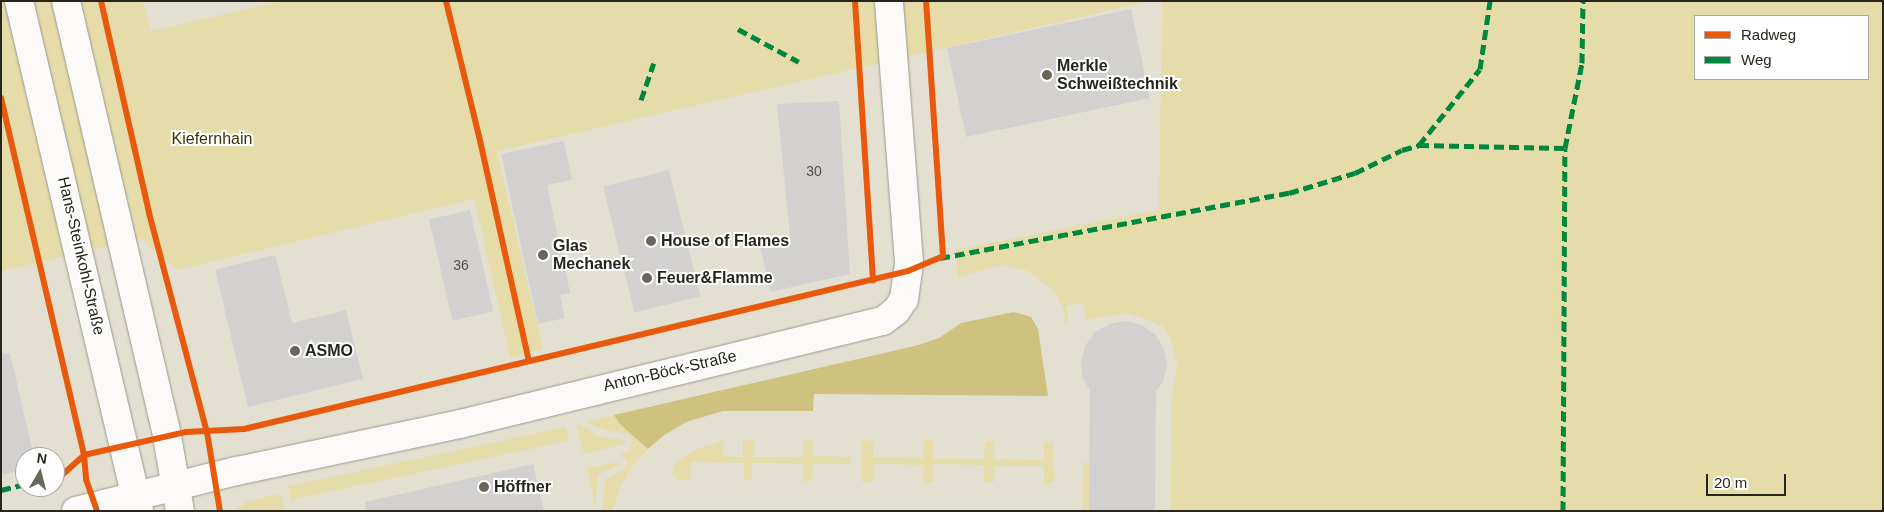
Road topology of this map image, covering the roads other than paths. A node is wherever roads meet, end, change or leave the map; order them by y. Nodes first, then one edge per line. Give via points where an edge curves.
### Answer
1 (19, 1) edge
2 (66, 1) edge
3 (889, 1) edge
4 (178, 498) edge
5 (138, 503) edge
6 (76, 511) edge

1 - 5 street, Hans-Steinkohl-Straße
2 - 4 street via 168,436
3 - 4 street, Anton-Böck-Straße via 909,262 904,299 890,316
4 - 5 street, Anton-Böck-Straße
5 - 6 street, Anton-Böck-Straße

